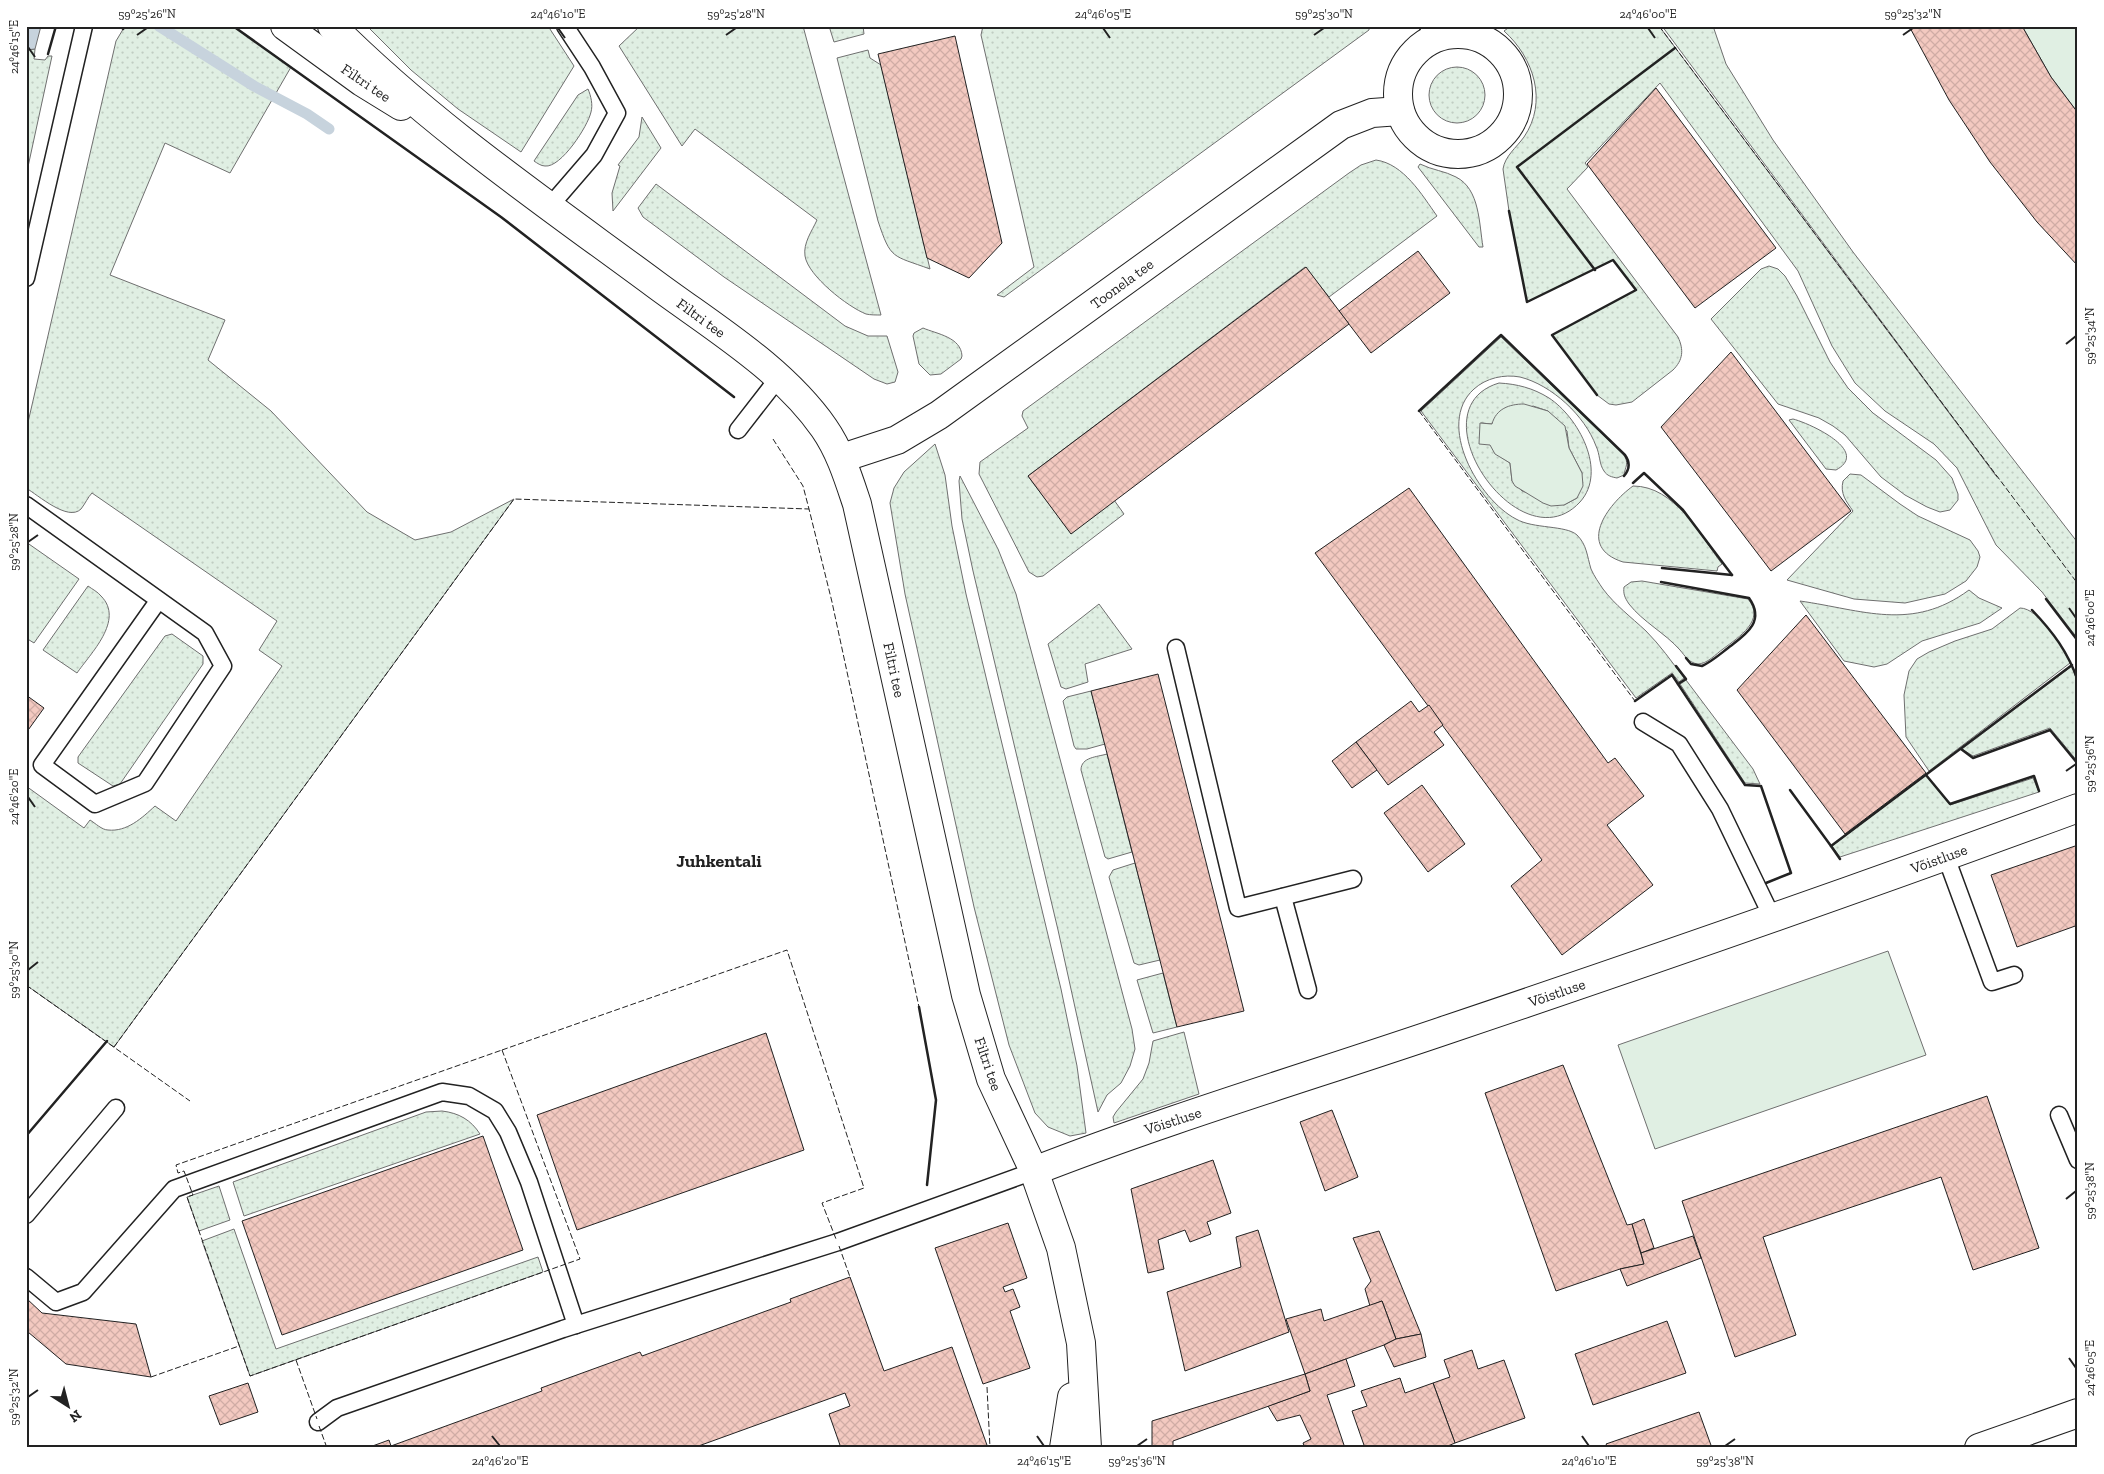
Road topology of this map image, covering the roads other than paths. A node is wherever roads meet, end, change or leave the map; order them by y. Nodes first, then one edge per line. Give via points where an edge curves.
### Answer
1 (84, 26) edge
2 (285, 26) edge
3 (332, 26) edge
4 (566, 26) edge
5 (1431, 32) edge
6 (1400, 111) junction
7 (474, 151) junction
8 (550, 206) junction
9 (26, 278) edge
10 (780, 376) junction
11 (738, 430) dead end
12 (842, 458) junction
13 (26, 505) edge
14 (158, 601) junction
15 (1176, 648) dead end
16 (1643, 722) dead end
17 (2078, 808) edge
18 (1946, 857) junction
19 (1353, 880) dead end
20 (1283, 897) junction
21 (1773, 919) junction
22 (2014, 975) dead end
23 (1308, 990) dead end
24 (116, 1108) dead end
25 (2059, 1115) dead end
26 (2078, 1160) edge
27 (1034, 1171) junction
28 (26, 1215) edge
29 (26, 1276) edge
30 (576, 1325) junction
31 (1081, 1343) junction
32 (2078, 1413) edge
33 (318, 1422) dead end
34 (1064, 1448) edge
35 (1086, 1448) edge
36 (1979, 1448) edge

1 - 9 lane
2 - 7 street, Filtri tee via 362,82
3 - 7 street, Filtri tee
4 - 8 lane via 617,113 594,155
5 - 6 street via 1404,68 1399,82
5 - 6 street via 1471,36 1488,42 1502,54 1518,86 1512,122 1486,148 1469,154 1451,154 1434,150 1419,140 1407,127
6 - 12 street, Toonela tee via 1372,113 1341,126 939,415 897,440
7 - 8 street, Filtri tee
8 - 10 street, Filtri tee
10 - 11 lane
10 - 12 street, Filtri tee via 824,428
12 - 27 street, Filtri tee via 857,504 966,995 991,1079
13 - 14 lane
14 - 14 lane via 42,765 95,804 145,783 224,666 206,633
15 - 20 lane via 1238,908
16 - 21 lane via 1679,744 1720,809
17 - 18 street, Võistluse
18 - 21 street, Võistluse
18 - 22 lane via 1992,982
19 - 20 lane
20 - 23 lane
21 - 27 street, Võistluse via 1111,1141
24 - 28 lane
25 - 26 lane
27 - 30 lane via 838,1242
27 - 31 street, Filtri tee via 1061,1248
29 - 30 lane via 56,1302 83,1292 174,1189 442,1092 469,1096 495,1111 508,1132
30 - 33 lane via 337,1408
31 - 34 street, Filtri tee
31 - 35 street, Filtri tee
32 - 36 street

